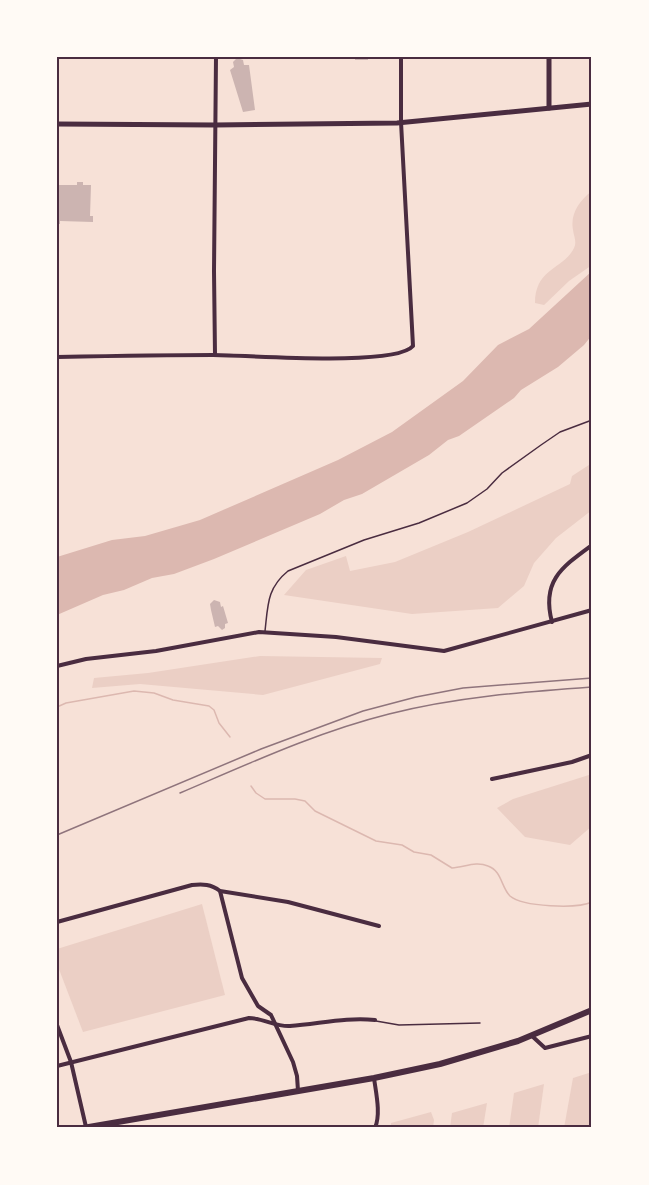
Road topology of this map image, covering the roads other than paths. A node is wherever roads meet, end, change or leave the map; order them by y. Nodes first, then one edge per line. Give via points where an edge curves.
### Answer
1 (216, 57) edge
2 (401, 57) edge
3 (549, 57) edge
4 (592, 104) edge
5 (549, 108) junction
6 (401, 122) junction
7 (57, 124) edge
8 (215, 125) junction
9 (215, 355) junction
10 (57, 357) edge
11 (592, 420) edge
12 (592, 544) edge
13 (592, 610) edge
14 (552, 622) junction
15 (265, 633) junction
16 (57, 666) edge
17 (592, 755) edge
18 (492, 779) dead end
19 (220, 891) junction
20 (57, 922) edge
21 (379, 926) dead end
22 (592, 1010) edge
23 (375, 1020) joint
24 (480, 1023) dead end
25 (57, 1025) edge
26 (275, 1025) junction
27 (531, 1035) junction
28 (592, 1036) edge
29 (71, 1062) junction
30 (57, 1066) edge
31 (374, 1078) junction
32 (298, 1091) junction
33 (85, 1128) edge
34 (375, 1128) edge

1 - 8 street
2 - 6 street
3 - 5 main road
4 - 5 main road
5 - 6 main road
6 - 8 main road
6 - 9 street via 413,346 402,353 346,358
7 - 8 main road
8 - 9 street
9 - 10 street
11 - 15 lane via 560,432 502,473 475,498 419,523 288,570 270,595
12 - 14 street via 561,569 552,582 548,596
13 - 14 street
14 - 15 street via 444,651 336,637
15 - 16 street
17 - 18 street
19 - 20 street via 206,884 192,885
19 - 21 street via 288,902
19 - 26 street via 242,978 250,995 271,1015
22 - 27 main road
23 - 24 lane via 399,1025
23 - 26 street
25 - 29 street
26 - 29 street via 249,1018
26 - 32 street via 293,1062
27 - 28 street via 545,1048
27 - 31 main road via 484,1052
29 - 30 street
29 - 33 street
31 - 32 main road
31 - 34 street
32 - 33 main road

